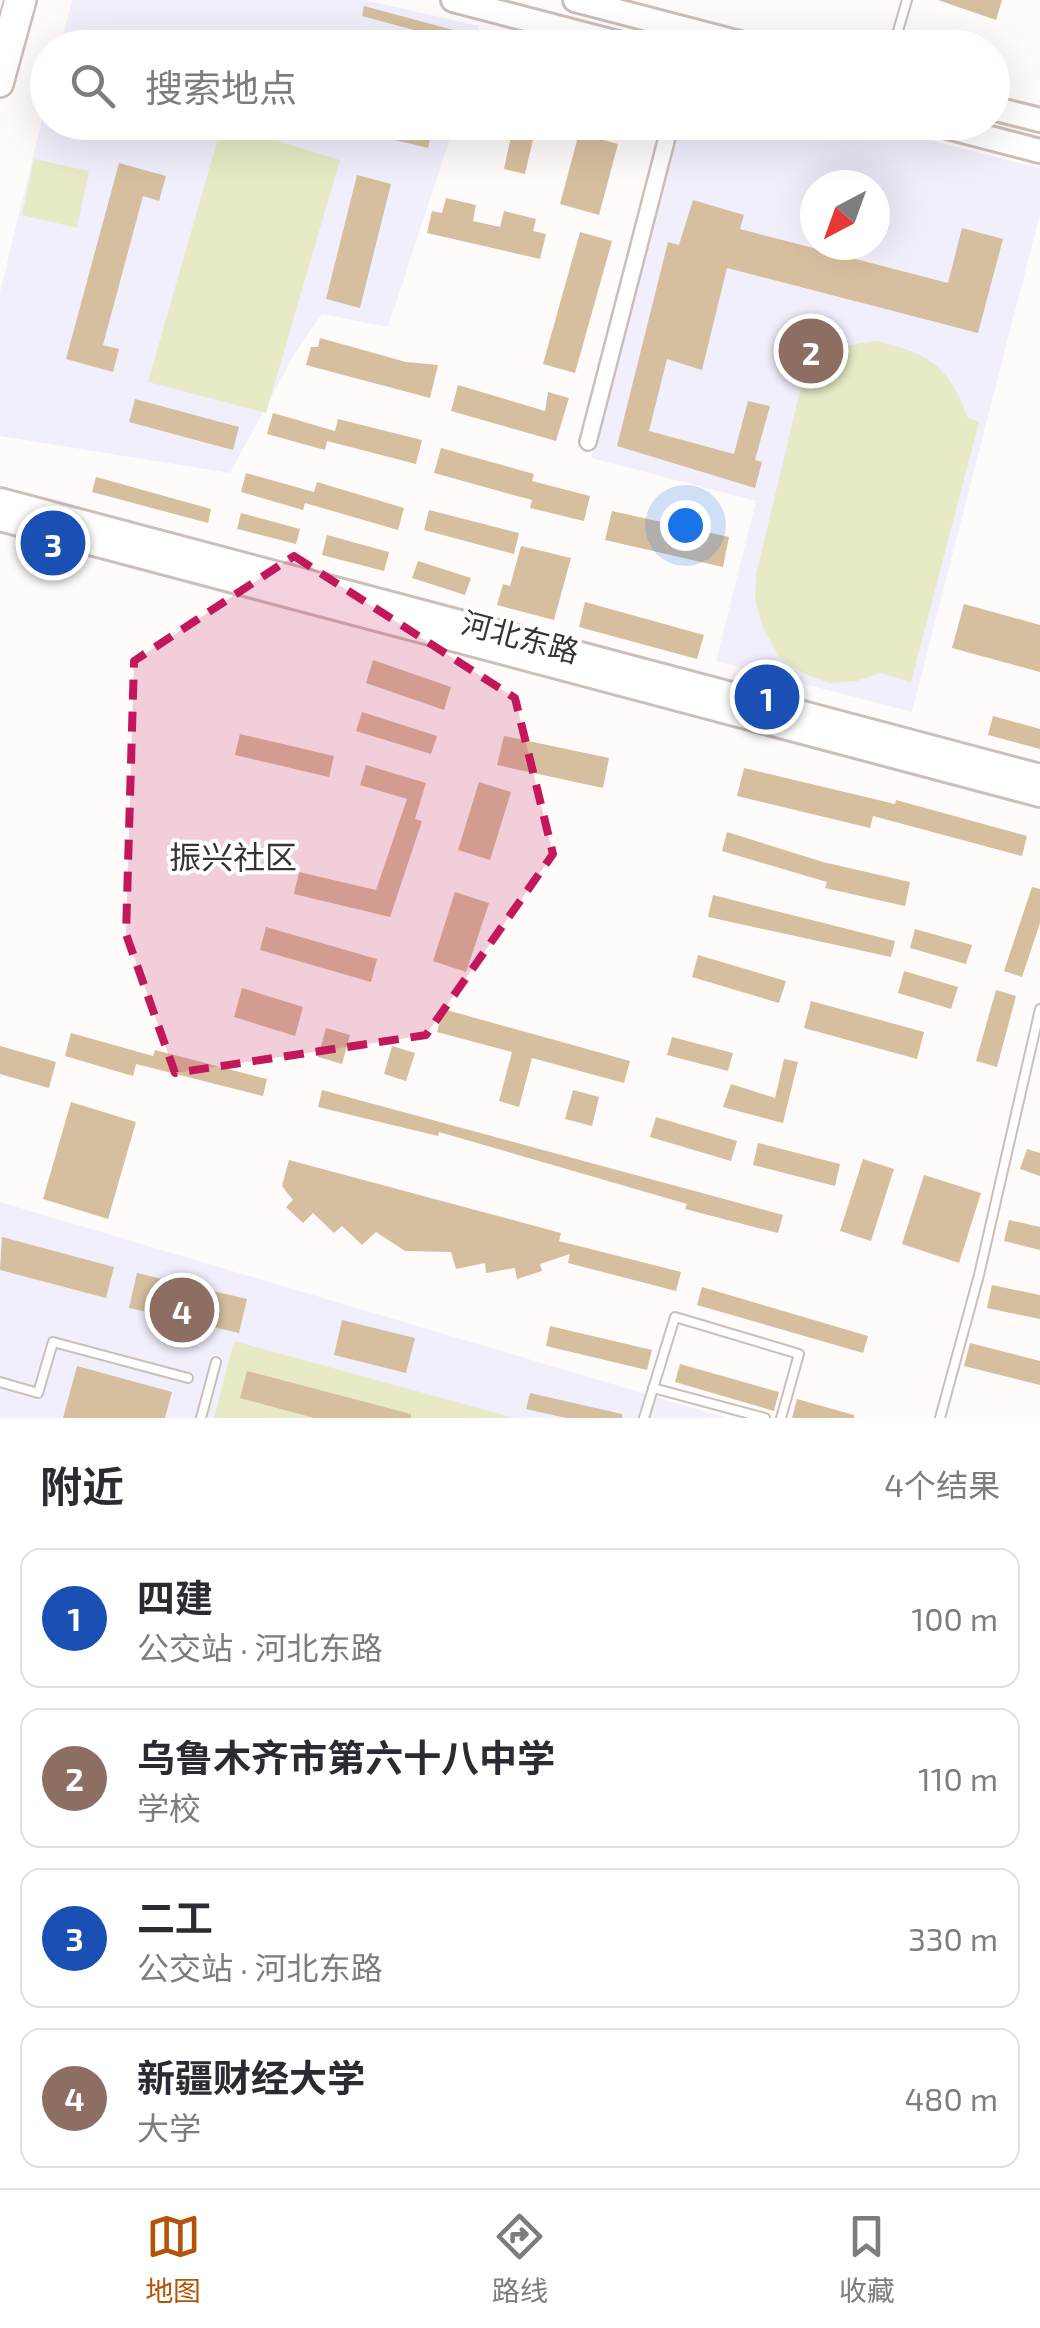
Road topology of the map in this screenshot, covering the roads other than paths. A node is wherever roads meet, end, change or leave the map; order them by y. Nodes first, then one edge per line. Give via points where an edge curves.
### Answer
1 (9, 0) edge
2 (23, 0) edge
3 (453, 0) edge
4 (907, 0) edge
5 (582, 1) edge
6 (570, 30) edge
7 (578, 30) edge
8 (691, 30) edge
9 (898, 30) edge
10 (0, 34) edge
11 (0, 84) edge
12 (1010, 112) edge
13 (1040, 120) edge
14 (666, 140) edge
15 (995, 140) edge
16 (1040, 152) edge
17 (588, 442) dead end
18 (0, 500) edge
19 (0, 518) edge
20 (1040, 776) edge
21 (1040, 795) edge
22 (1040, 1009) edge
23 (216, 1362) dead end
24 (188, 1378) dead end
25 (0, 1382) edge
26 (653, 1388) junction
27 (201, 1418) edge
28 (644, 1418) edge
29 (766, 1418) edge
30 (781, 1418) edge
31 (940, 1418) edge

1 - 10 lane
2 - 11 main road
3 - 6 main road
4 - 9 lane
5 - 7 main road
5 - 8 main road
12 - 13 main road
14 - 17 street
15 - 16 main road
18 - 20 main road, 河北东路
19 - 21 main road
22 - 31 lane
23 - 27 lane
24 - 25 lane via 53,1342 38,1393
26 - 28 lane
26 - 29 lane
26 - 30 lane via 675,1318 800,1354

